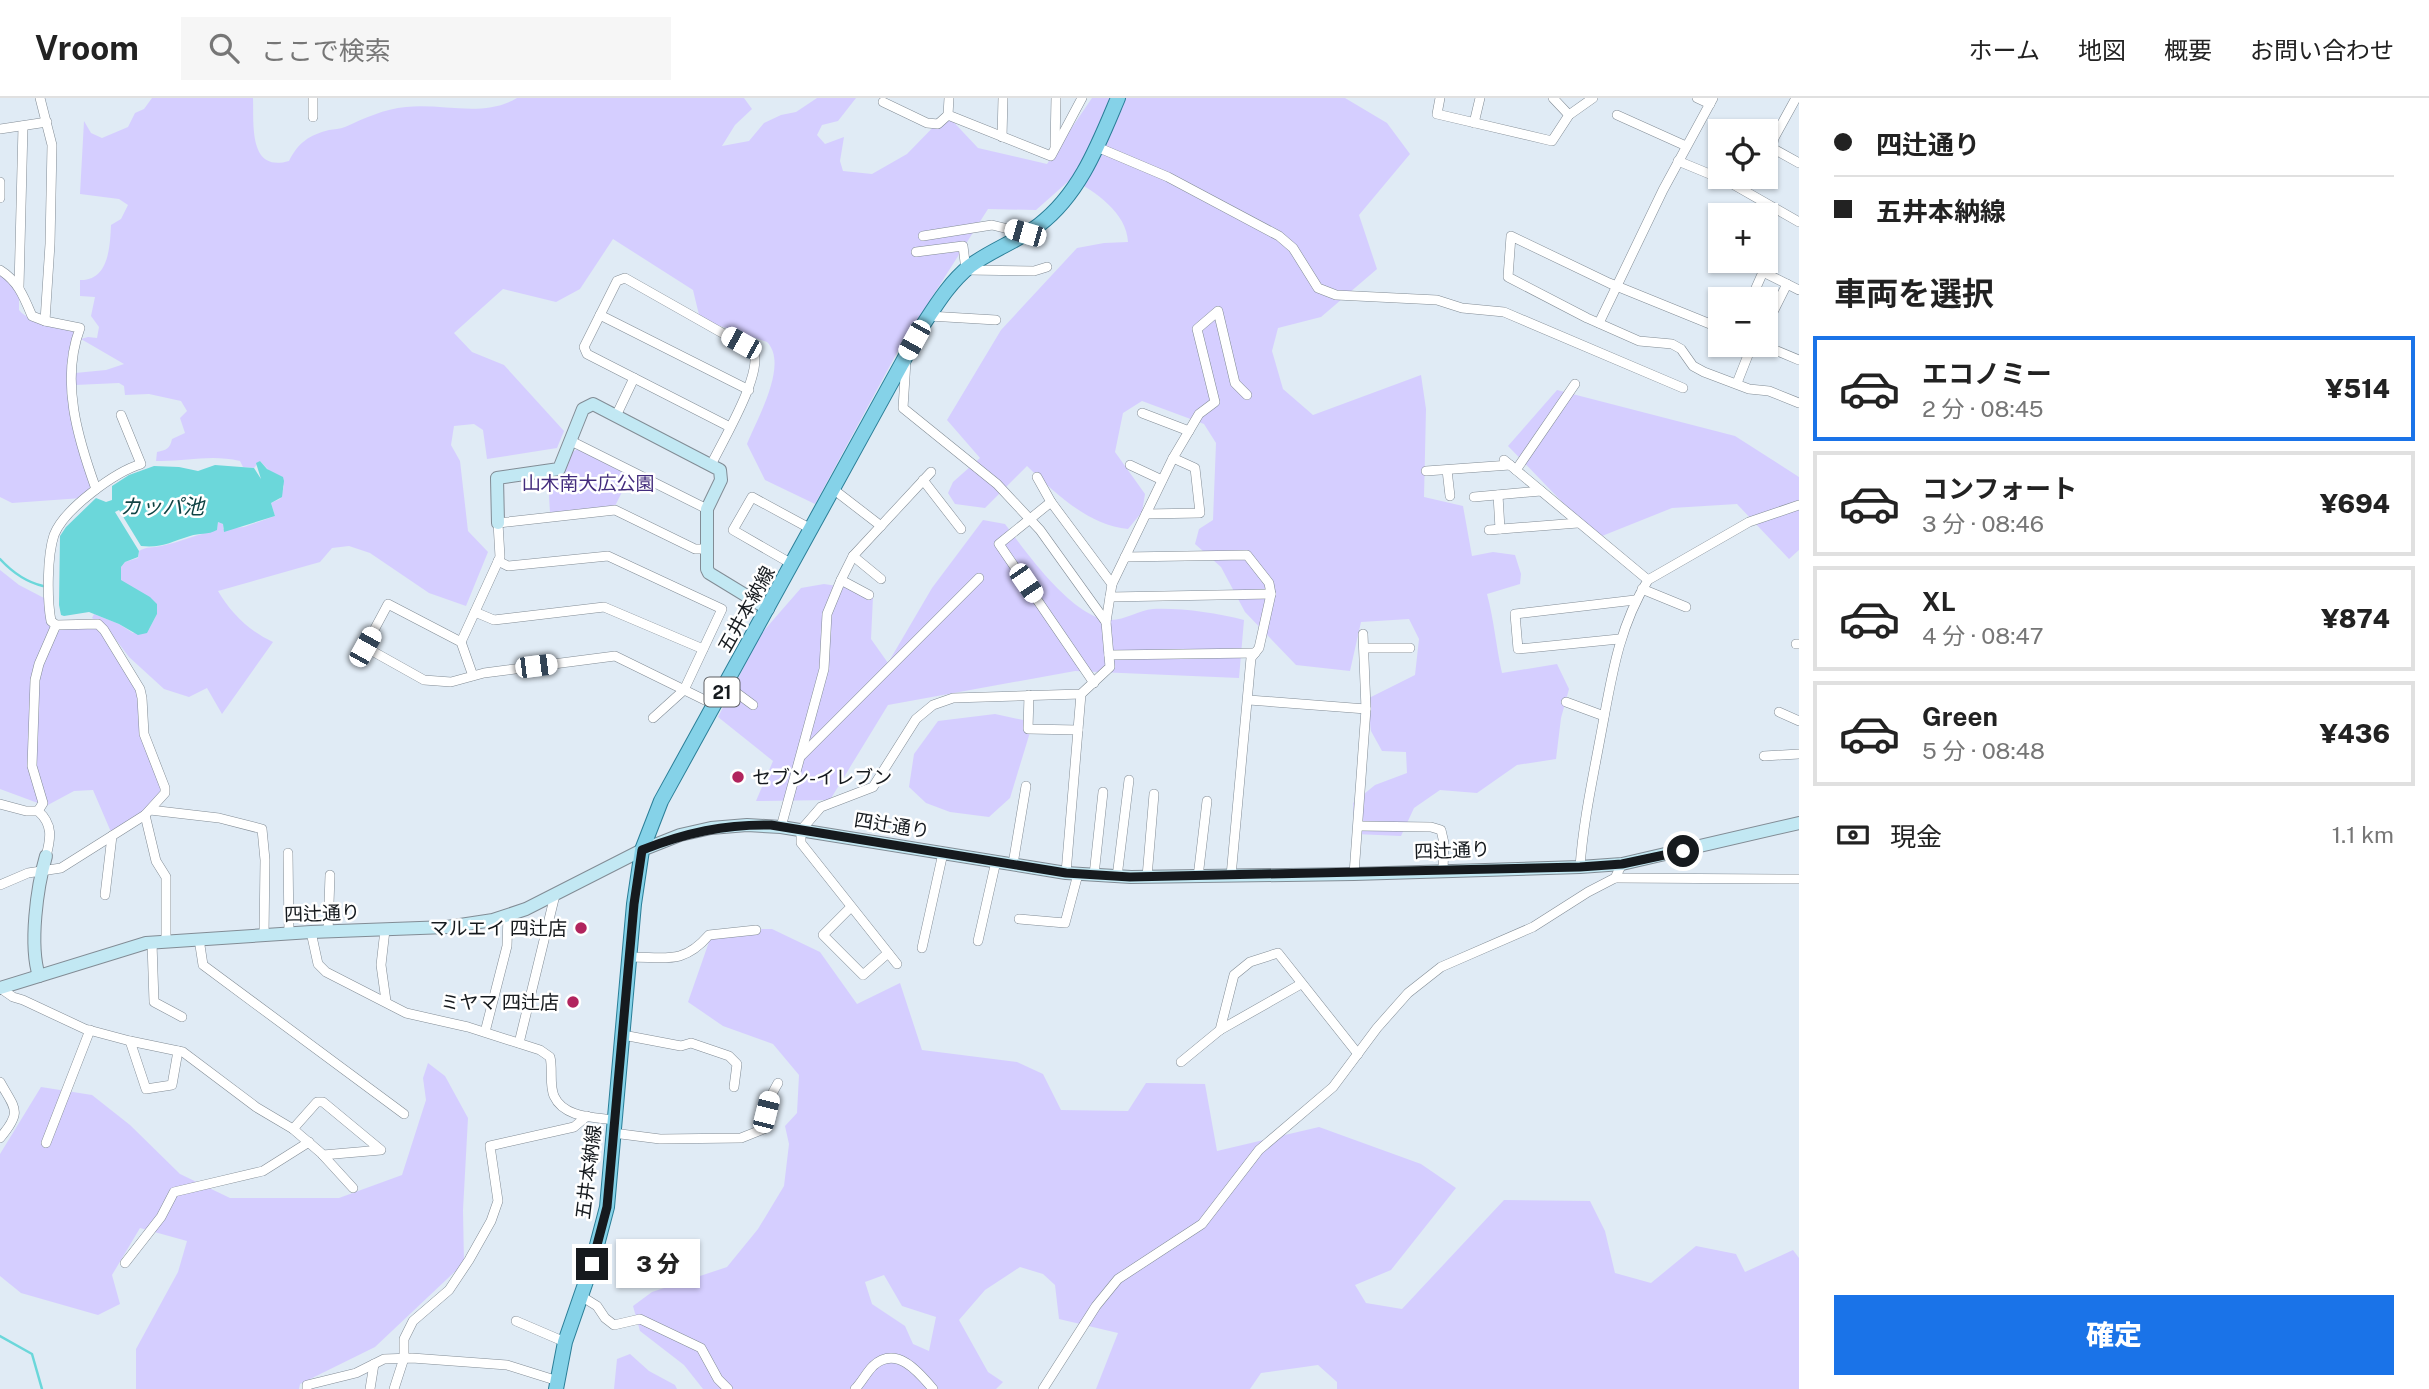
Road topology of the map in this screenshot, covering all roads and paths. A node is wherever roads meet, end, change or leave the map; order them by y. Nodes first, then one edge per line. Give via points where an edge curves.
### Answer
1 (40, 98) edge
2 (313, 98) edge
3 (949, 98) edge
4 (1003, 98) edge
5 (1056, 98) edge
6 (1082, 98) edge
7 (1118, 98) edge
8 (1440, 98) edge
9 (1480, 98) edge
10 (1553, 98) edge
11 (1593, 98) edge
12 (1697, 98) edge
13 (1796, 98) edge
14 (1711, 101) edge
15 (883, 102) dead end
16 (1569, 115) junction
17 (1617, 115) dead end
18 (948, 116) junction
19 (313, 117) dead end
20 (47, 122) junction
21 (1474, 123) junction
22 (23, 126) junction
23 (0, 129) edge
24 (1002, 137) junction
25 (1686, 146) junction
26 (1055, 147) junction
27 (1097, 147) junction
28 (1678, 160) junction
29 (1799, 163) edge
30 (0, 182) edge
31 (0, 198) edge
32 (1766, 203) edge
33 (1778, 210) edge
34 (1799, 222) edge
35 (1025, 233) junction
36 (923, 236) dead end
37 (916, 252) dead end
38 (1047, 267) dead end
39 (0, 270) edge
40 (966, 270) junction
41 (1787, 284) junction
42 (1617, 285) junction
43 (19, 287) junction
44 (1756, 287) edge
45 (1799, 290) edge
46 (1778, 302) edge
47 (600, 315) junction
48 (929, 316) junction
49 (996, 320) dead end
50 (45, 321) junction
51 (1599, 323) junction
52 (1708, 323) edge
53 (1778, 351) edge
54 (906, 355) junction
55 (1747, 357) edge
56 (1799, 360) edge
57 (634, 378) junction
58 (1737, 383) junction
59 (1575, 384) dead end
60 (1683, 388) dead end
61 (749, 390) junction
62 (1247, 395) dead end
63 (1799, 403) edge
64 (1142, 413) dead end
65 (121, 415) dead end
66 (616, 416) junction
67 (730, 427) junction
68 (1189, 431) junction
69 (571, 440) junction
70 (1173, 458) junction
71 (711, 465) junction
72 (1130, 465) dead end
73 (1510, 465) junction
74 (1447, 470) junction
75 (1426, 471) dead end
76 (931, 472) dead end
77 (1037, 477) dead end
78 (923, 480) junction
79 (1162, 480) junction
80 (96, 489) junction
81 (833, 489) junction
82 (1541, 491) junction
83 (1498, 495) junction
84 (1450, 496) dead end
85 (1474, 496) dead end
86 (1051, 502) junction
87 (1799, 505) edge
88 (707, 509) junction
89 (1146, 514) junction
90 (1028, 519) junction
91 (498, 523) junction
92 (1578, 523) junction
93 (881, 526) junction
94 (811, 529) junction
95 (961, 530) dead end
96 (707, 549) junction
97 (853, 556) junction
98 (1125, 557) junction
99 (498, 561) junction
100 (792, 564) junction
101 (881, 579) dead end
102 (979, 579) dead end
103 (841, 580) junction
104 (1648, 580) junction
105 (1112, 584) junction
106 (1642, 589) junction
107 (1271, 594) junction
108 (869, 595) dead end
109 (1110, 597) junction
110 (1635, 600) junction
111 (1686, 607) dead end
112 (768, 609) junction
113 (475, 612) junction
114 (1107, 622) junction
115 (56, 625) junction
116 (1363, 634) dead end
117 (1619, 639) junction
118 (461, 642) junction
119 (1364, 648) junction
120 (1410, 648) dead end
121 (703, 649) junction
122 (1255, 653) junction
123 (1109, 655) junction
124 (473, 676) junction
125 (1094, 683) junction
126 (726, 685) junction
127 (684, 690) junction
128 (1081, 694) junction
129 (1029, 695) junction
130 (1249, 700) junction
131 (1566, 702) dead end
132 (715, 705) junction
133 (753, 705) dead end
134 (1366, 709) junction
135 (1779, 712) dead end
136 (1604, 716) junction
137 (653, 718) dead end
138 (1799, 720) edge
139 (1078, 730) junction
140 (1799, 754) edge
141 (1764, 756) dead end
142 (800, 757) junction
143 (1129, 780) dead end
144 (1026, 786) dead end
145 (1103, 792) dead end
146 (1154, 794) dead end
147 (1207, 801) dead end
148 (0, 804) edge
149 (38, 811) junction
150 (148, 813) junction
151 (1799, 823) edge
152 (1359, 826) junction
153 (781, 827) junction
154 (801, 830) junction
155 (112, 836) junction
156 (642, 850) junction
157 (288, 853) dead end
158 (943, 853) junction
159 (46, 856) joint
160 (996, 861) junction
161 (1013, 864) junction
162 (1622, 864) junction
163 (1580, 867) junction
164 (41, 870) junction
165 (1443, 870) junction
166 (1072, 873) junction
167 (1354, 874) junction
168 (330, 875) dead end
169 (1094, 875) junction
170 (1231, 876) junction
171 (1117, 877) junction
172 (1147, 877) junction
173 (1198, 877) junction
174 (1615, 878) junction
175 (1799, 879) edge
176 (0, 886) edge
177 (555, 894) junction
178 (104, 895) dead end
179 (851, 906) junction
180 (508, 915) junction
181 (1019, 919) dead end
182 (385, 930) junction
183 (756, 930) dead end
184 (311, 932) junction
185 (328, 932) junction
186 (289, 934) junction
187 (264, 935) junction
188 (199, 939) junction
189 (978, 941) dead end
190 (166, 942) junction
191 (152, 943) junction
192 (922, 948) dead end
193 (888, 953) junction
194 (630, 957) junction
195 (897, 964) dead end
196 (39, 976) junction
197 (1301, 984) junction
198 (0, 988) edge
199 (386, 1001) junction
200 (182, 1017) dead end
201 (90, 1030) junction
202 (1220, 1030) junction
203 (485, 1032) junction
204 (623, 1035) junction
205 (130, 1041) junction
206 (519, 1043) junction
207 (178, 1051) junction
208 (1358, 1054) junction
209 (1181, 1062) dead end
210 (0, 1082) edge
211 (778, 1083) dead end
212 (734, 1087) dead end
213 (404, 1114) dead end
214 (587, 1116) junction
215 (614, 1126) junction
216 (293, 1129) junction
217 (0, 1138) edge
218 (309, 1142) junction
219 (46, 1143) dead end
220 (323, 1155) junction
221 (353, 1188) dead end
222 (125, 1263) dead end
223 (581, 1296) junction
224 (516, 1321) dead end
225 (565, 1342) junction
226 (404, 1358) junction
227 (374, 1364) junction
228 (557, 1385) edge
229 (307, 1389) edge
230 (370, 1389) edge
231 (394, 1389) edge
232 (728, 1389) edge
233 (855, 1389) edge
234 (933, 1389) edge
235 (1043, 1389) edge

1 - 20 street
2 - 19 street
3 - 18 street
4 - 24 street
5 - 26 street
6 - 26 street
7 - 27 main road, 五井本納線 / 21
8 - 21 street via 1437,114
9 - 21 street
10 - 16 street
11 - 16 street
12 - 14 street
13 - 29 street via 1772,148
14 - 25 street
15 - 18 street via 928,123 939,124
16 - 21 street via 1552,141
17 - 25 street
18 - 24 street
20 - 22 street
20 - 50 street via 52,145
22 - 23 street
22 - 43 street
24 - 26 street via 1051,156
25 - 28 street
27 - 35 main road, 五井本納線 / 21 via 1067,198
27 - 60 street via 1168,177 1279,236 1293,248 1318,288 1336,295 1437,300 1504,312
28 - 32 street
28 - 42 street
30 - 31 street
33 - 34 street
35 - 36 street via 992,225
35 - 40 main road, 五井本納線 / 21
37 - 40 street via 963,246
38 - 40 street via 1034,271
39 - 43 street
40 - 48 main road, 五井本納線 / 21
41 - 44 street via 1763,272
41 - 45 street
41 - 46 street
42 - 51 street
42 - 51 street via 1511,236 1508,277
42 - 52 street
43 - 50 street via 32,316
47 - 57 street via 584,350
47 - 61 street
47 - 61 street via 617,281 625,278 754,351
48 - 49 street
48 - 54 main road, 五井本納線 / 21
50 - 80 street via 80,328 74,353 74,413
51 - 58 street via 1639,341 1672,344 1693,366
53 - 56 street
54 - 81 main road, 五井本納線 / 21
54 - 90 street via 903,408 997,484
55 - 58 street
57 - 66 street
57 - 67 street
58 - 63 street
59 - 73 street
61 - 67 street
62 - 68 street via 1235,383 1218,311 1197,329 1215,402 1199,414
64 - 68 street
65 - 80 street via 141,464 121,471
66 - 69 street via 588,405
66 - 71 street
67 - 71 street
68 - 70 street
69 - 88 street
69 - 91 street via 556,471 497,478
70 - 79 street
70 - 89 street via 1195,468 1200,513
71 - 88 street via 720,470 721,480
72 - 79 street
73 - 74 street
73 - 82 street
74 - 75 street
74 - 84 street
76 - 78 street
77 - 86 street
78 - 93 street
78 - 95 street
79 - 89 street
80 - 115 street via 54,535 47,600
81 - 93 street
81 - 94 main road, 五井本納線 / 21
82 - 83 street
82 - 92 street
83 - 85 street
83 - 92 street via 1495,530
86 - 90 street
86 - 105 street
87 - 104 street via 1749,522
88 - 96 street
89 - 98 street
90 - 114 street
90 - 125 street via 999,544
91 - 96 street via 615,510 695,549
91 - 99 street
92 - 104 street
93 - 97 street
94 - 100 main road, 五井本納線 / 21
94 - 100 street via 752,497 733,530
96 - 112 street via 709,573
97 - 101 street
97 - 103 street
98 - 105 street
98 - 107 street via 1247,555 1269,583
99 - 113 street
99 - 121 street via 508,566 608,556 722,609
100 - 112 main road, 五井本納線 / 21
102 - 142 street
103 - 108 street
103 - 142 street via 827,614 824,670
104 - 106 street
105 - 109 street
106 - 110 street
106 - 111 street
107 - 109 street
107 - 122 street
109 - 114 street
110 - 117 street
110 - 117 street via 1516,614 1518,649
112 - 126 main road, 五井本納線 / 21
113 - 118 street
113 - 121 street via 494,620 604,607
114 - 123 street
115 - 149 street via 35,680 32,766 43,803
115 - 150 street via 99,624 140,689 144,734 165,788
116 - 119 street
117 - 136 street
118 - 124 street
118 - 124 street via 388,604 365,647 424,680 451,682
119 - 120 street
119 - 134 street
121 - 127 street
122 - 123 street
122 - 130 street
123 - 125 street via 1110,667
124 - 127 street via 615,656
125 - 128 street
126 - 132 main road, 五井本納線 / 21
126 - 133 street
127 - 132 street
127 - 137 street
128 - 129 street
128 - 139 street
129 - 139 street via 1028,729
129 - 154 street via 953,698 933,705 916,719 873,786 821,807
130 - 134 street
130 - 170 street
131 - 136 street
132 - 156 main road, 五井本納線 / 21 via 661,801
134 - 152 street
135 - 138 street
136 - 163 street via 1582,832
139 - 166 street
140 - 141 street
142 - 153 street
143 - 171 street
144 - 161 street
145 - 169 street
146 - 172 street
147 - 173 street
148 - 149 street
149 - 159 street via 50,827
150 - 155 street
150 - 187 street via 219,818 262,829
150 - 190 street via 156,861 166,877
151 - 162 street, 四辻通り
152 - 165 street via 1441,830
152 - 167 street
153 - 154 street, 四辻通り
153 - 156 street, 四辻通り via 711,828
154 - 158 street, 四辻通り
154 - 179 street via 802,843
155 - 164 street via 61,868
155 - 178 street
156 - 177 street, 四辻通り
156 - 194 main road, 五井本納線 / 21
157 - 186 street
158 - 160 street, 四辻通り
158 - 192 street
159 - 164 street
160 - 161 street, 四辻通り
160 - 189 street
161 - 166 street, 四辻通り
162 - 163 street, 四辻通り
162 - 174 street
163 - 165 street, 四辻通り
164 - 176 street
164 - 196 street via 34,956
165 - 167 street, 四辻通り
166 - 169 street, 四辻通り
166 - 181 street via 1065,923
167 - 170 street, 四辻通り
168 - 185 street
169 - 171 street, 四辻通り
170 - 173 street, 四辻通り
171 - 172 street, 四辻通り
172 - 173 street, 四辻通り
174 - 175 street
174 - 208 street via 1533,927 1441,967 1408,993
177 - 180 street, 四辻通り
177 - 206 street
179 - 193 street
179 - 193 street via 823,935 863,975
180 - 182 street, 四辻通り via 447,927
180 - 203 street via 507,946
182 - 185 street, 四辻通り
182 - 199 street
183 - 194 street via 709,935 685,957
184 - 185 street, 四辻通り
184 - 186 street, 四辻通り
184 - 199 street via 318,964 326,972
186 - 187 street, 四辻通り
187 - 188 street, 四辻通り
188 - 190 street, 四辻通り
188 - 213 street via 203,965
190 - 191 street, 四辻通り
191 - 196 street, 四辻通り
191 - 200 street via 154,1002
193 - 195 street
194 - 204 main road, 五井本納線 / 21
196 - 198 street, 四辻通り
197 - 202 street
197 - 202 street via 1278,953 1250,962 1234,975
197 - 208 street
198 - 201 street
199 - 203 street via 406,1013
201 - 205 street
201 - 219 street
202 - 209 street
203 - 206 street
204 - 212 street via 681,1046 691,1043 729,1056 737,1064
204 - 215 main road, 五井本納線 / 21
205 - 207 street
205 - 207 street via 146,1089 172,1085
206 - 214 street via 550,1057 555,1096 564,1108
207 - 216 street
208 - 235 street via 1333,1087 1259,1150 1202,1224 1118,1279
210 - 217 street via 13,1100 15,1112
211 - 215 street via 766,1112 766,1128 741,1138 660,1139
214 - 215 street
214 - 226 street via 574,1127 490,1146 498,1201 491,1221 449,1290 413,1321 404,1339
215 - 223 main road, 五井本納線 / 21 via 607,1207
216 - 218 street
216 - 220 street via 317,1102 323,1102 382,1150
218 - 220 street
218 - 222 street via 263,1171 174,1192 161,1217
220 - 221 street
223 - 225 main road, 五井本納線 / 21
223 - 232 street via 614,1325 640,1319 701,1348
224 - 225 street
225 - 228 main road, 五井本納線 / 21
226 - 227 street
226 - 228 street via 507,1365
226 - 231 street
227 - 229 street via 307,1385
227 - 230 street
233 - 234 street via 875,1364 895,1357 919,1371

